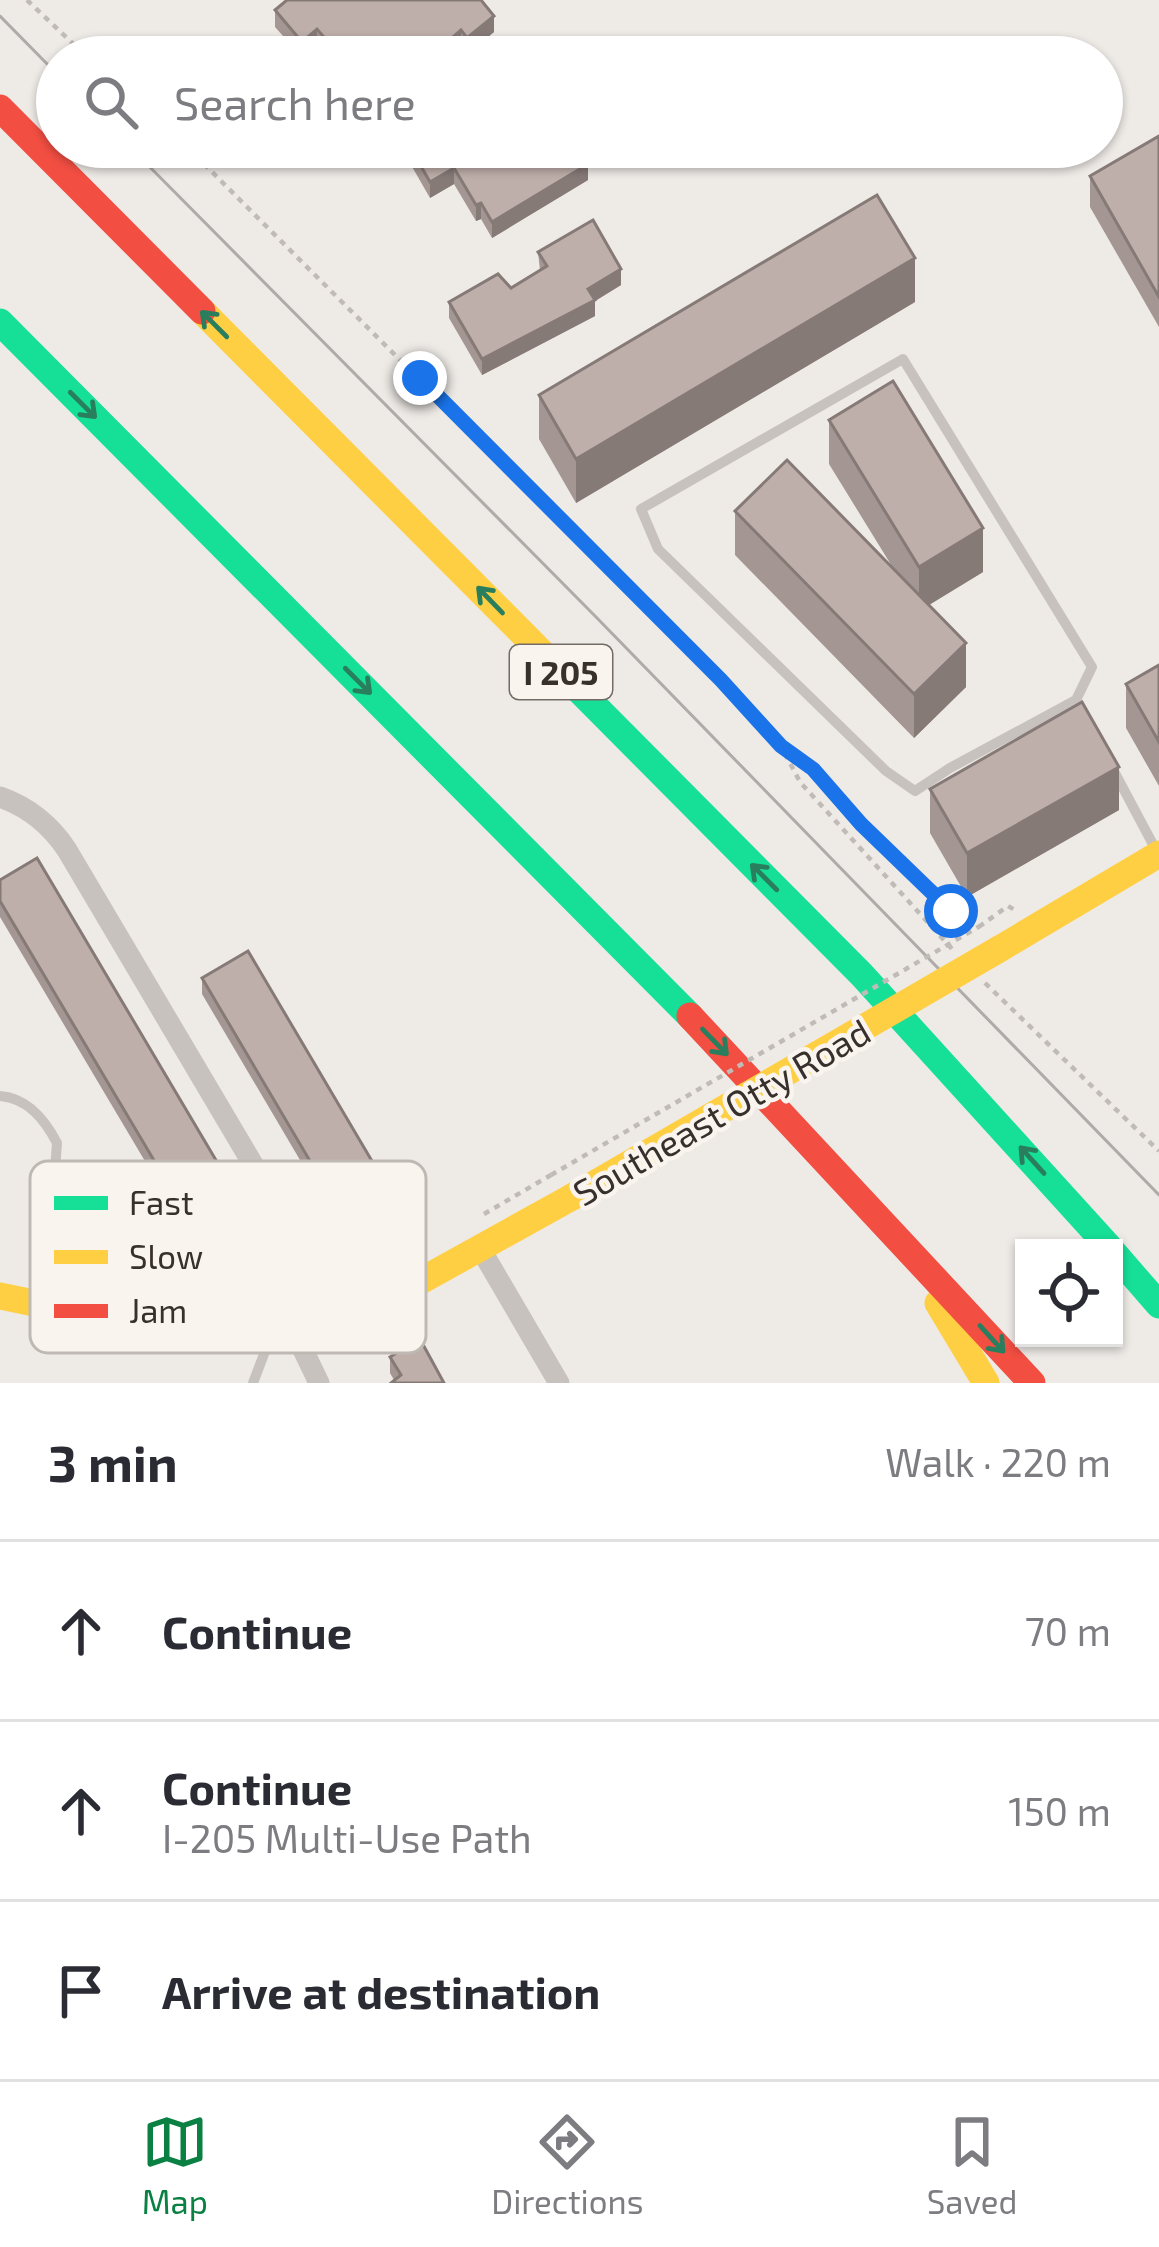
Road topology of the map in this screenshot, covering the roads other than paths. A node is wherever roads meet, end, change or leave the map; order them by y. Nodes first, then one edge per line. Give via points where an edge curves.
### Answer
1 (0, 108) edge
2 (36, 144) edge
3 (60, 168) edge
4 (0, 322) edge
5 (1076, 700) junction
6 (1086, 720) edge
7 (1107, 758) edge
8 (0, 797) edge
9 (1159, 855) edge
10 (0, 1096) edge
11 (56, 1161) edge
12 (251, 1161) edge
13 (896, 1233) junction
14 (1102, 1239) edge
15 (481, 1248) junction
16 (1123, 1263) edge
17 (426, 1278) edge
18 (0, 1296) edge
19 (30, 1302) edge
20 (1159, 1305) edge
21 (272, 1353) edge
22 (296, 1353) edge
23 (253, 1383) edge
24 (319, 1383) edge
25 (560, 1383) edge
26 (986, 1383) edge
27 (1031, 1383) edge

2 -> 1 main road, I 205
14 -> 3 main road, I 205 via 862,975
4 -> 13 main road
5 - 5 lane via 1092,667 903,359 641,509 658,549 915,791
5 - 6 lane
7 - 9 lane
8 - 12 street via 55,832
9 - 15 main road, Southeast Otty Road, bridge
10 - 11 lane via 32,1109 57,1143
13 - 26 main road
13 -> 27 main road
15 - 17 main road, Southeast Otty Road
15 - 25 street
16 - 20 main road, I 205
18 - 19 main road, Southeast Otty Road
21 - 23 lane
22 - 24 street

